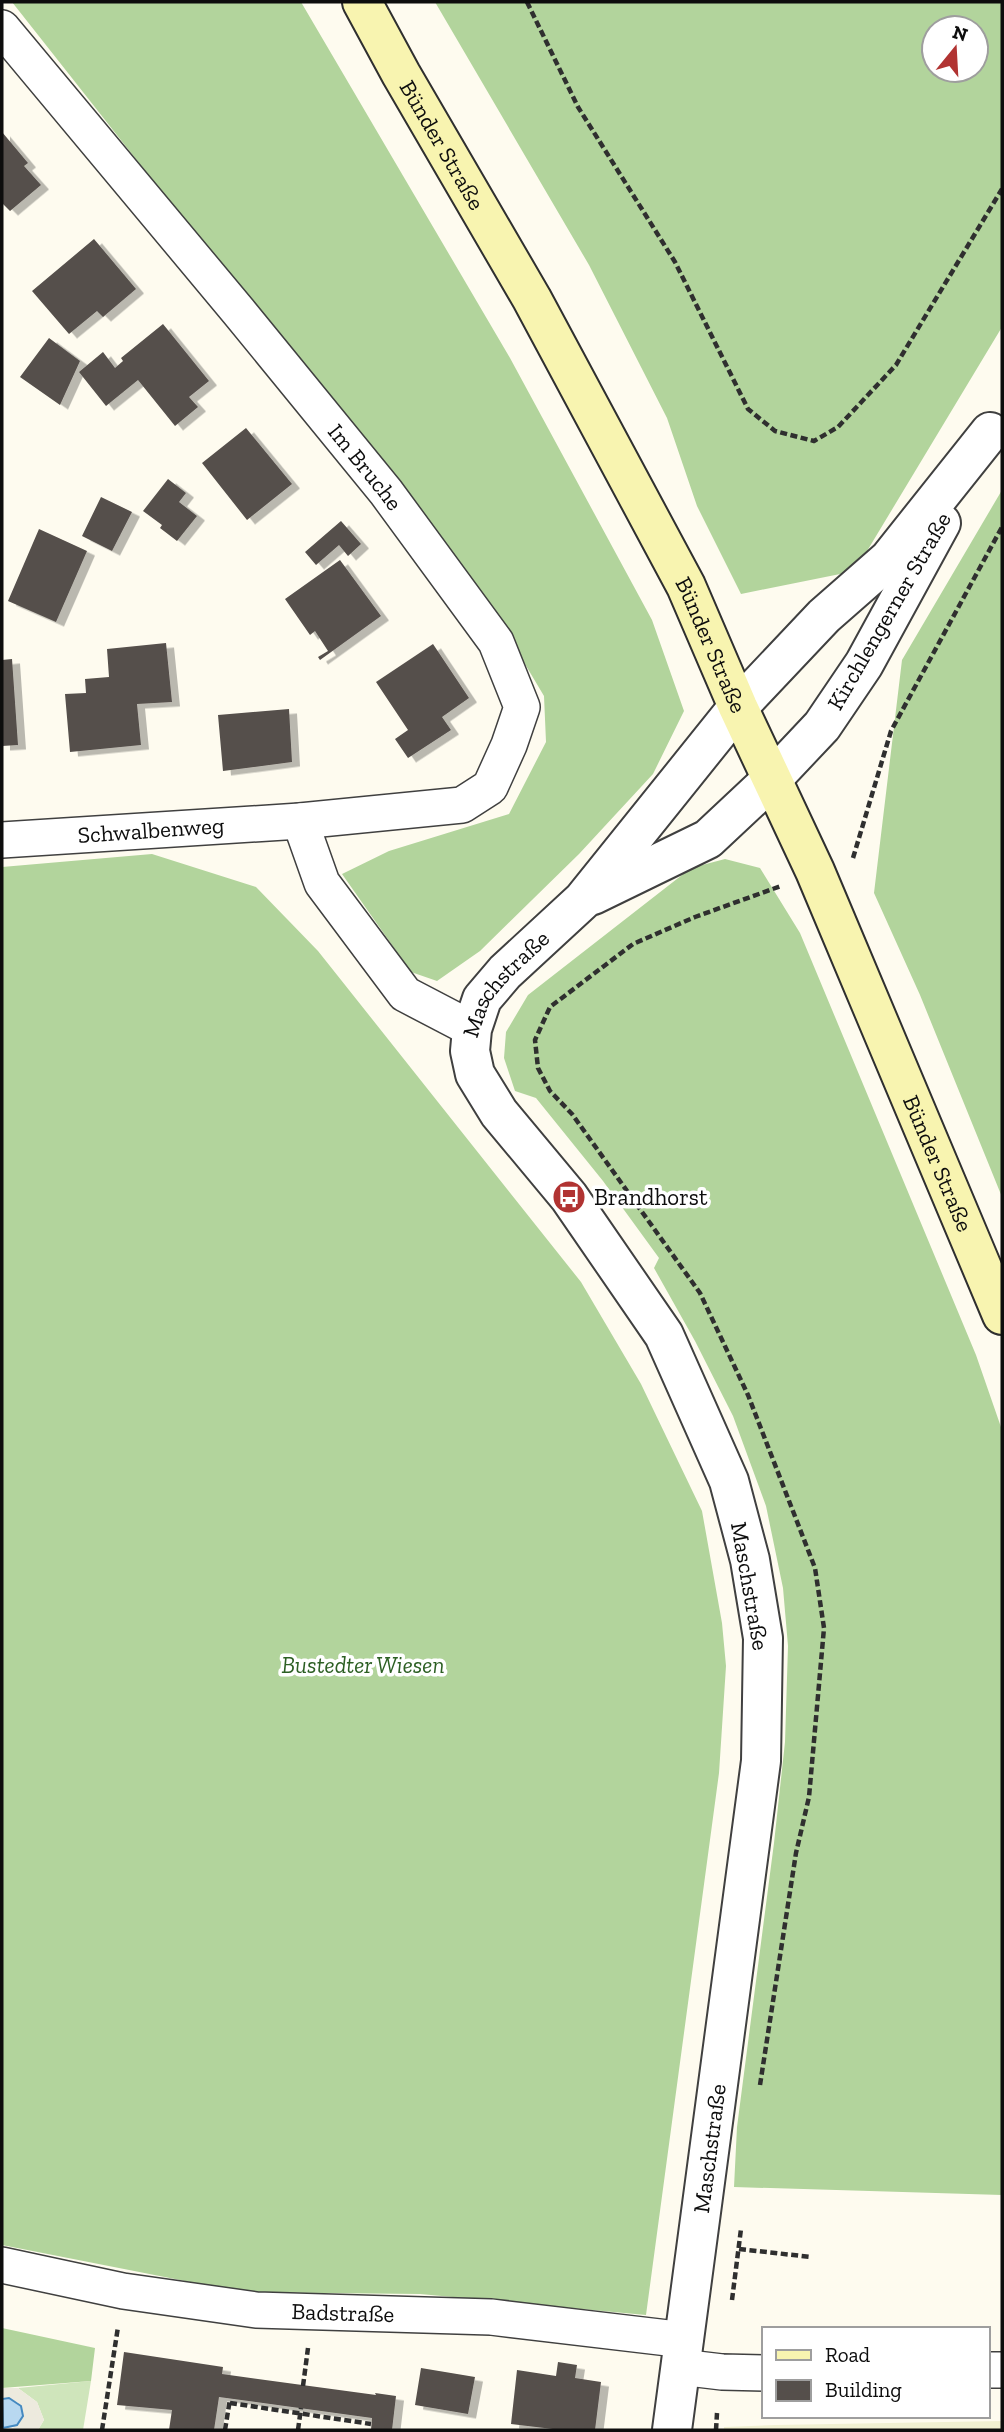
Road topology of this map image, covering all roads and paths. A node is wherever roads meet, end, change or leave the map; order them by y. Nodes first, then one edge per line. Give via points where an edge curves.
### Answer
1 (362, 2) edge
2 (527, 2) edge
3 (2, 28) edge
4 (1002, 189) edge
5 (996, 421) edge
6 (1002, 527) edge
7 (738, 707) junction
8 (772, 779) junction
9 (300, 821) junction
10 (2, 840) edge
11 (853, 858) dead end
12 (583, 900) junction
13 (472, 1029) junction
14 (1002, 1315) edge
15 (698, 2245) junction
16 (811, 2257) dead end
17 (2, 2265) edge
18 (123, 2291) junction
19 (683, 2354) junction
20 (762, 2373) edge
21 (717, 2402) dead end
22 (300, 2411) junction
23 (372, 2424) dead end
24 (102, 2430) edge
25 (225, 2430) edge
26 (298, 2430) edge
27 (672, 2430) edge
28 (716, 2430) edge

1 - 7 main road, Bünder Straße via 651,517
2 - 4 path via 578,107 675,262 748,409 775,431 814,441 838,426 896,365
3 - 9 street, Im Bruche via 386,492 496,642 522,708 490,788 462,805
5 - 7 street, Kirchlengerner Straße via 889,559 824,616
5 - 8 street, Kirchlengerner Straße via 864,664 822,726
6 - 11 path via 891,731
7 - 8 main road, Bünder Straße
7 - 12 street, Maschstraße
8 - 12 street, Maschstraße via 708,839
8 - 14 main road, Bünder Straße
9 - 10 street, Schwalbenweg
9 - 13 street via 322,883 405,994
12 - 13 street, Maschstraße via 482,999
13 - 15 street, Maschstraße via 475,1074 499,1113 569,1197 664,1335 729,1481 750,1560 763,1638 761,1761
15 - 16 path
15 - 19 street, Maschstraße
17 - 18 street, Badstraße
18 - 19 street, Badstraße via 257,2310 491,2317
18 - 24 path
19 - 20 street, Badstraße via 722,2372
19 - 27 street, Maschstraße
21 - 28 path
22 - 23 path
22 - 25 path via 230,2401
22 - 26 path

